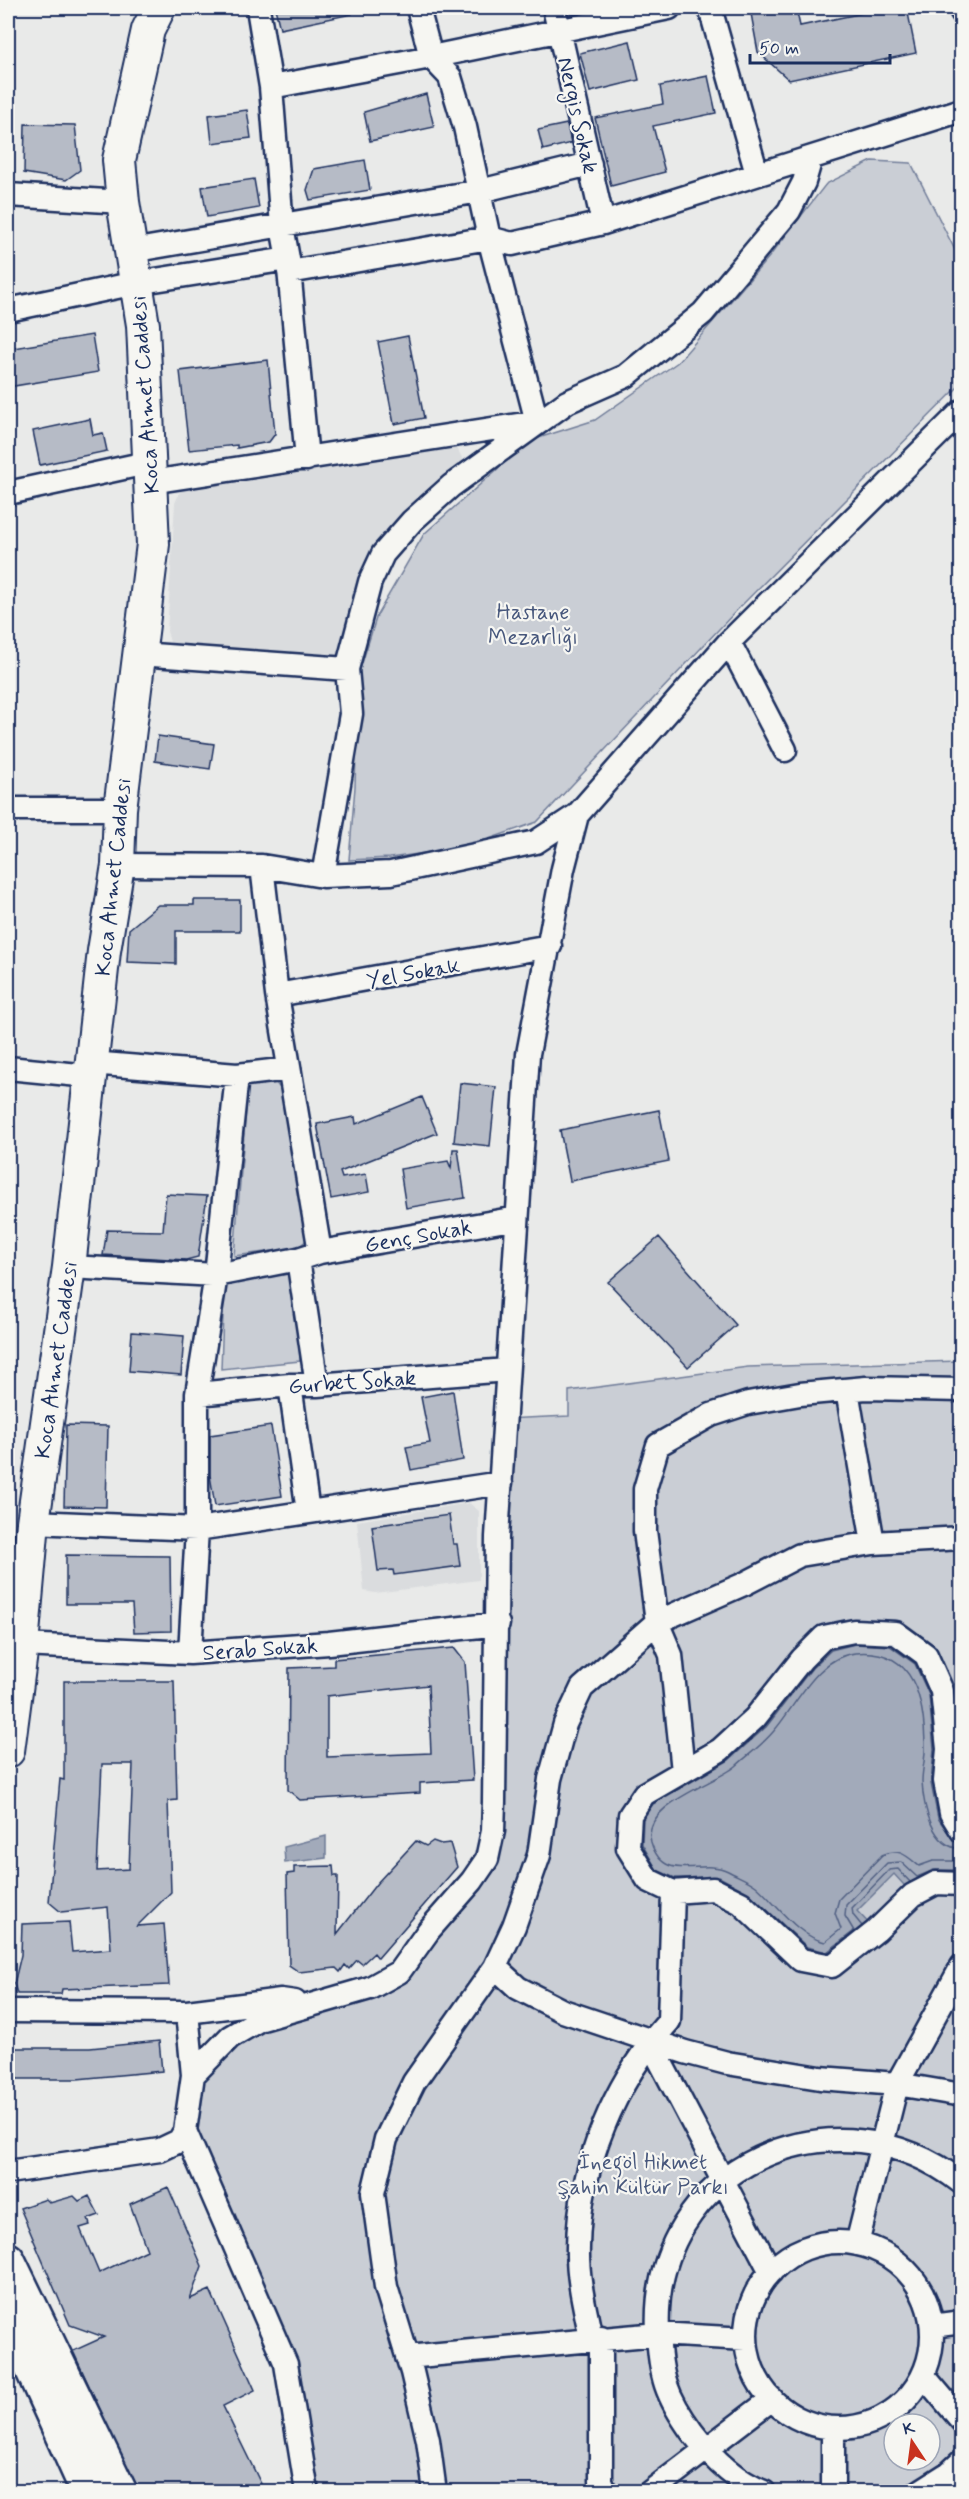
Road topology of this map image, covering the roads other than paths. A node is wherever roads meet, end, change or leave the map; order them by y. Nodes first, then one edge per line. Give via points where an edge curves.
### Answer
1 (159, 8) edge
2 (258, 8) edge
3 (418, 8) edge
4 (554, 8) edge
5 (669, 8) edge
6 (710, 8) edge
7 (961, 8) edge
8 (962, 12) edge
9 (559, 30) junction
10 (432, 57) junction
11 (271, 87) junction
12 (962, 110) edge
13 (811, 158) junction
14 (590, 164) junction
15 (756, 174) junction
16 (480, 191) junction
17 (8, 195) edge
18 (123, 202) junction
19 (603, 223) junction
20 (282, 226) junction
21 (489, 238) junction
22 (131, 251) junction
23 (289, 265) junction
24 (136, 283) junction
25 (8, 310) edge
26 (962, 411) edge
27 (537, 422) junction
28 (307, 459) junction
29 (151, 472) junction
30 (8, 493) edge
31 (729, 642) junction
32 (139, 654) junction
33 (347, 669) junction
34 (785, 750) dead end
35 (8, 809) edge
36 (120, 809) junction
37 (577, 815) junction
38 (118, 865) junction
39 (262, 866) junction
40 (323, 876) junction
41 (550, 946) junction
42 (277, 995) junction
43 (8, 1068) edge
44 (289, 1069) junction
45 (90, 1070) junction
46 (237, 1075) junction
47 (517, 1218) junction
48 (320, 1252) junction
49 (298, 1259) junction
50 (69, 1267) junction
51 (216, 1275) junction
52 (507, 1370) junction
53 (290, 1385) junction
54 (317, 1385) junction
55 (848, 1390) junction
56 (962, 1390) edge
57 (197, 1394) junction
58 (501, 1483) junction
59 (308, 1512) junction
60 (33, 1522) junction
61 (197, 1529) junction
62 (962, 1538) edge
63 (873, 1543) junction
64 (19, 1558) edge
65 (657, 1622) junction
66 (498, 1624) junction
67 (22, 1645) junction
68 (190, 1653) junction
69 (8, 1751) edge
70 (683, 1771) junction
71 (962, 1831) edge
72 (962, 1884) edge
73 (673, 1892) junction
74 (495, 1966) junction
75 (962, 1966) edge
76 (314, 2005) junction
77 (8, 2011) edge
78 (187, 2012) junction
79 (650, 2042) junction
80 (193, 2075) junction
81 (897, 2084) junction
82 (962, 2095) edge
83 (185, 2131) junction
84 (881, 2144) junction
85 (8, 2172) edge
86 (723, 2180) junction
87 (962, 2183) edge
88 (857, 2244) junction
89 (8, 2260) edge
90 (771, 2272) junction
91 (8, 2316) edge
92 (962, 2322) edge
93 (932, 2326) junction
94 (658, 2334) junction
95 (596, 2338) junction
96 (746, 2339) junction
97 (407, 2357) junction
98 (923, 2375) junction
99 (772, 2399) junction
100 (962, 2421) edge
101 (832, 2427) junction
102 (705, 2448) junction
103 (962, 2461) edge
104 (88, 2492) edge
105 (120, 2492) edge
106 (307, 2492) edge
107 (435, 2492) edge
108 (606, 2492) edge
109 (650, 2492) edge
110 (764, 2492) edge
111 (833, 2492) edge
112 (919, 2492) edge

1 - 18 street, Koca Ahmet Caddesi via 148,30 118,160
2 - 11 street
3 - 10 street
4 - 9 street, Nergis Sokak
5 - 9 street
6 - 15 street
7 - 8 street
9 - 10 street
9 - 14 street, Nergis Sokak
10 - 11 street
10 - 16 street via 450,77
11 - 20 street
12 - 13 street
13 - 15 street
13 - 27 street via 789,210 704,313 626,376 567,402
14 - 16 street
14 - 19 street, Nergis Sokak
15 - 19 street
16 - 20 street
16 - 21 street
17 - 18 street
18 - 22 street, Koca Ahmet Caddesi
19 - 21 street via 513,244
20 - 22 street
20 - 23 street
21 - 23 street
21 - 27 street
22 - 24 street, Koca Ahmet Caddesi
23 - 24 street
23 - 28 street
24 - 25 street
24 - 29 street, Koca Ahmet Caddesi via 143,325
26 - 31 street
27 - 28 street
27 - 33 street via 452,486 412,521 383,554 370,582
28 - 29 street
29 - 30 street
29 - 32 street, Koca Ahmet Caddesi via 153,544
31 - 34 street
31 - 37 street
32 - 33 street
32 - 36 street, Koca Ahmet Caddesi
33 - 40 street via 351,714
35 - 36 street
36 - 38 street, Koca Ahmet Caddesi
37 - 40 street via 536,842 391,873
37 - 41 street via 563,868
38 - 39 street
38 - 45 street, Koca Ahmet Caddesi
39 - 40 street
39 - 42 street
41 - 42 street, Yel Sokak
41 - 47 street via 528,1054
42 - 44 street
43 - 45 street
44 - 46 street
44 - 48 street
45 - 46 street
45 - 50 street, Koca Ahmet Caddesi
46 - 51 street
47 - 48 street, Genç Sokak
47 - 52 street
48 - 49 street, Genç Sokak
49 - 51 street, Genç Sokak
49 - 54 street
50 - 51 street, Genç Sokak
50 - 60 street, Koca Ahmet Caddesi
51 - 57 street
52 - 54 street, Gurbet Sokak
52 - 58 street
53 - 54 street, Gurbet Sokak
53 - 57 street, Gurbet Sokak
53 - 59 street
55 - 56 street
55 - 63 street
55 - 65 street via 748,1403 711,1415 658,1445 645,1489 645,1531
57 - 61 street
58 - 59 street
58 - 66 street
59 - 61 street
60 - 61 street
60 - 64 street, Koca Ahmet Caddesi
61 - 68 street
62 - 63 street
63 - 65 street via 800,1555
64 - 67 street, Koca Ahmet Caddesi
65 - 70 street via 671,1655
65 - 74 street via 582,1688 565,1724 550,1779 539,1855
66 - 68 street, Serab Sokak via 329,1643
66 - 76 street via 493,1831 487,1858 399,1972 370,1988
67 - 68 street, Serab Sokak
67 - 69 street, Koca Ahmet Caddesi
70 - 71 street via 720,1750 755,1718 824,1637 854,1631 896,1633 926,1655 942,1691 948,1749 945,1781 951,1813
70 - 73 street via 644,1794 630,1815 628,1848 648,1880
72 - 73 street via 936,1883 913,1895 832,1966 801,1960 741,1903 713,1889
73 - 79 street via 669,2021
74 - 79 street via 518,1988 563,2011
74 - 97 street via 414,2082 386,2139 373,2193 386,2287
75 - 81 street
76 - 78 street via 281,2000
76 - 80 street via 259,2020 230,2037
77 - 78 street
78 - 80 street
79 - 81 street via 727,2063 820,2078
79 - 86 street
79 - 95 street via 624,2080 590,2165 578,2246 580,2283
80 - 83 street
81 - 82 street
81 - 84 street
83 - 85 street via 179,2141 160,2150
83 - 106 street via 286,2364
84 - 86 street via 836,2139 802,2143 773,2151
84 - 87 street via 913,2153
84 - 88 street
86 - 90 street
86 - 94 street via 690,2214 670,2250 660,2278
88 - 90 street via 833,2242 810,2247 789,2256
88 - 93 street via 880,2251 916,2282 927,2303
89 - 105 main road
90 - 96 street via 752,2303
91 - 104 main road
92 - 93 street
93 - 98 street via 932,2343
94 - 95 street
94 - 96 street
94 - 102 street via 660,2368 672,2404
95 - 97 street
95 - 108 street via 600,2481
96 - 99 street via 758,2381
97 - 107 street via 428,2440
98 - 100 street
98 - 101 street via 908,2398 886,2415 860,2425
99 - 101 street via 810,2423
99 - 102 street
101 - 111 street
102 - 109 street
102 - 110 street via 746,2486
103 - 112 street

